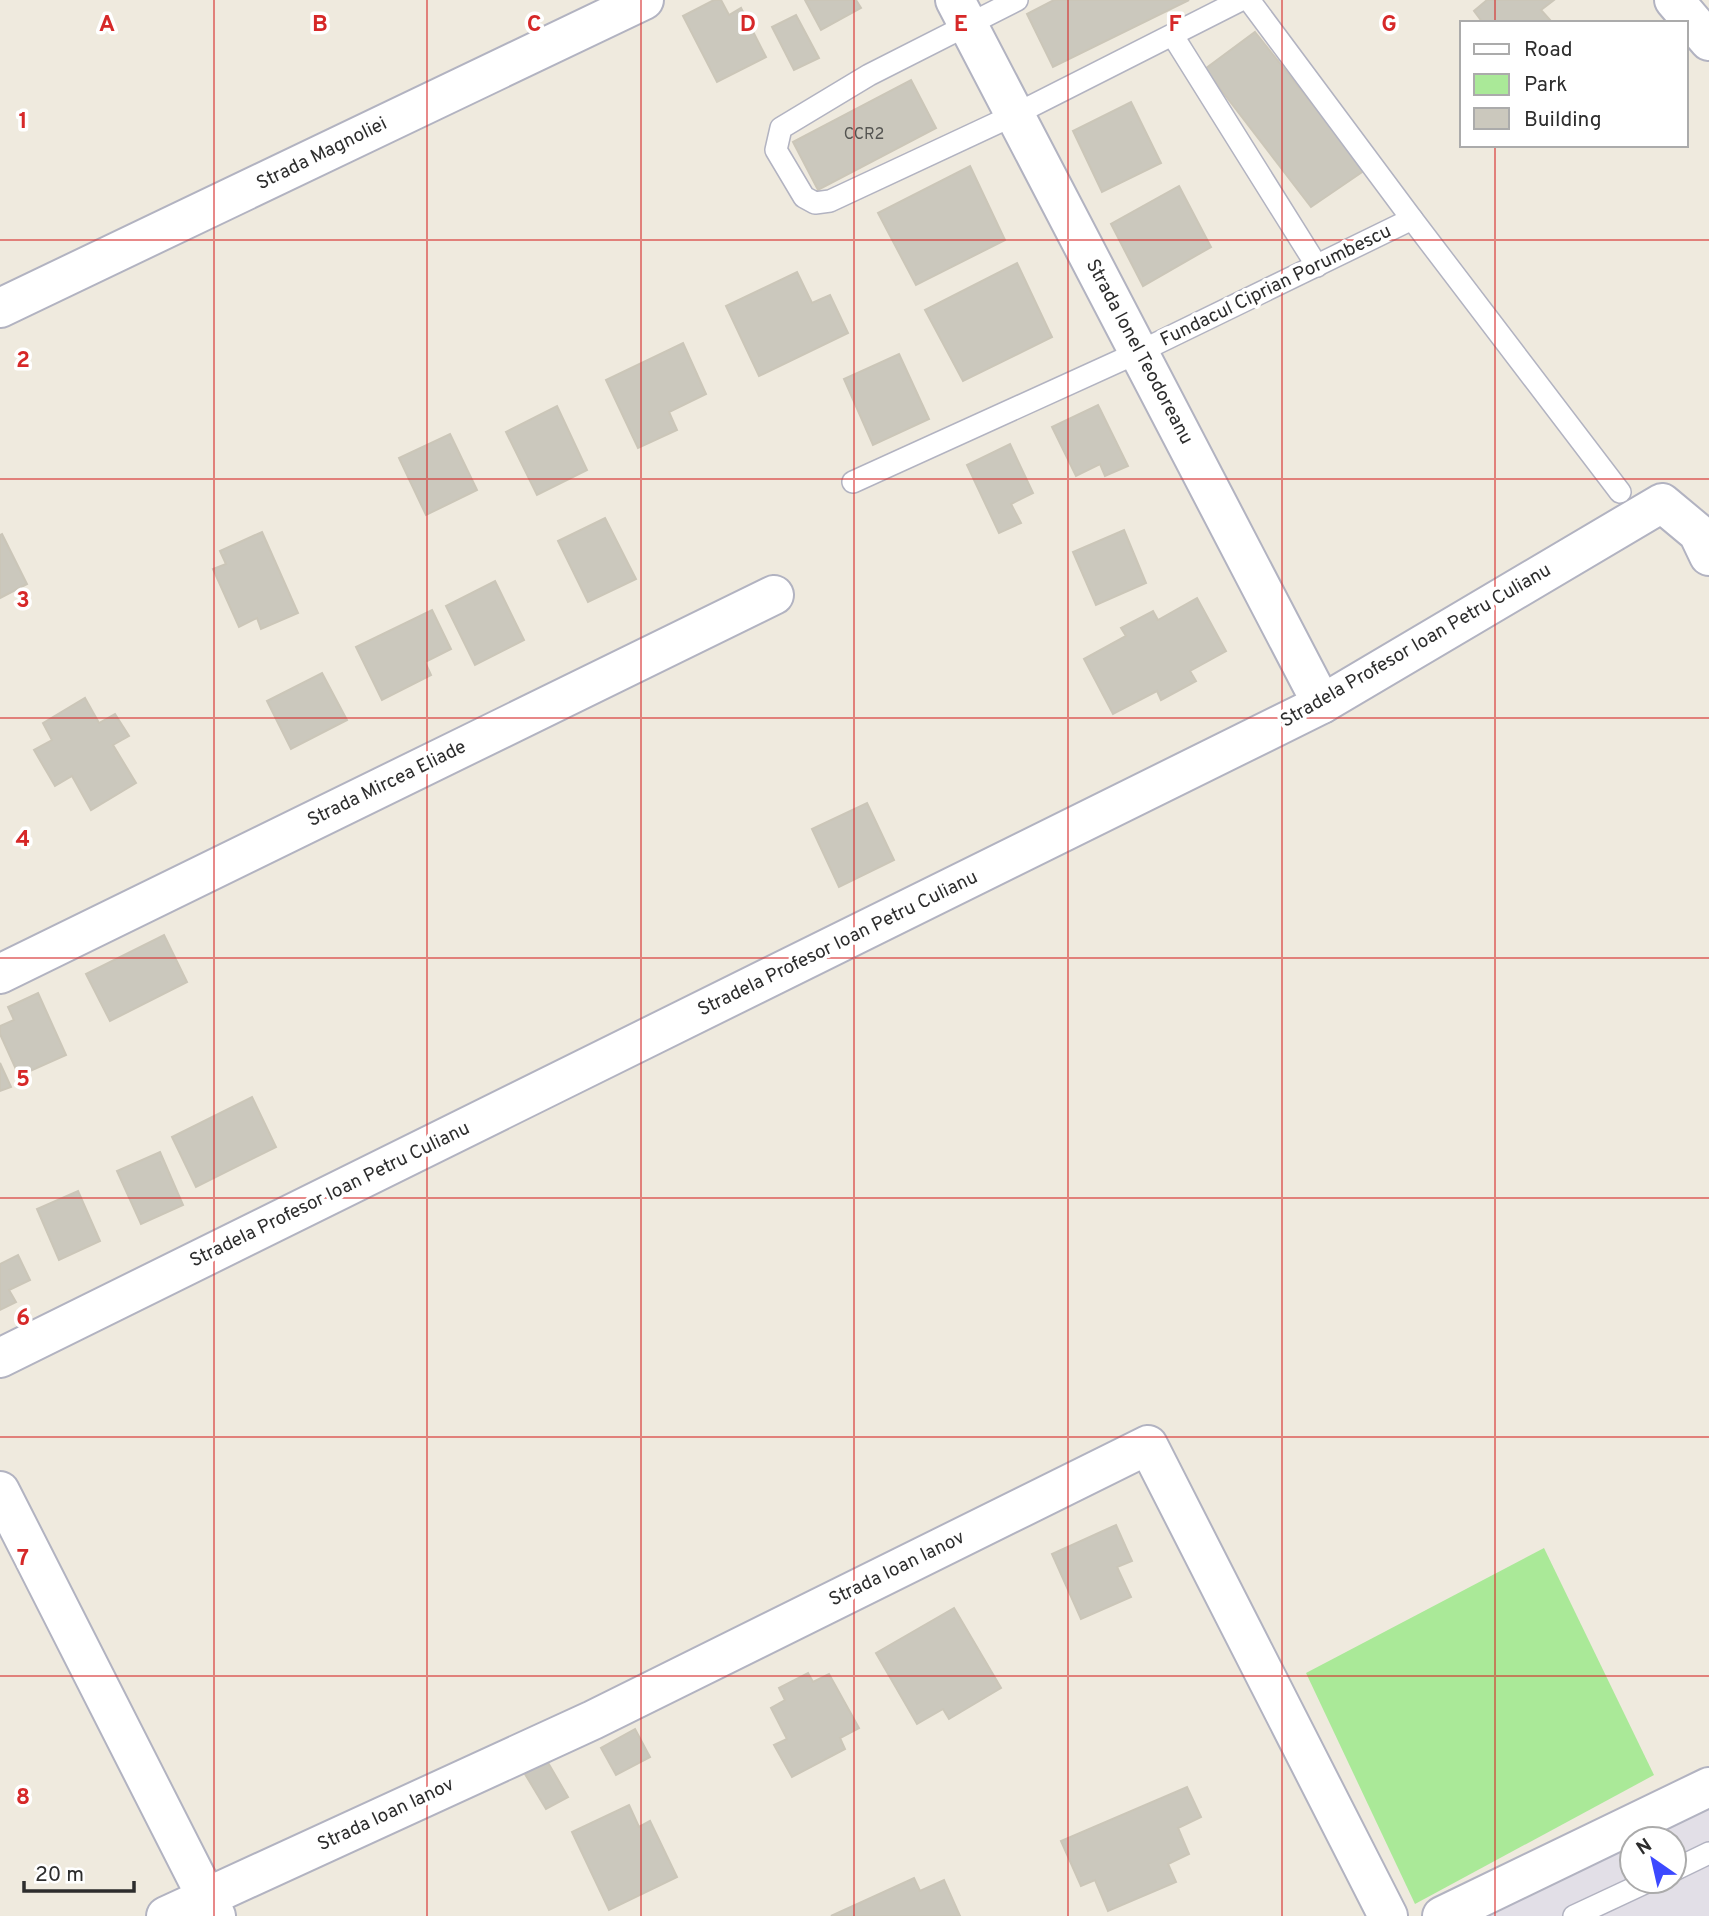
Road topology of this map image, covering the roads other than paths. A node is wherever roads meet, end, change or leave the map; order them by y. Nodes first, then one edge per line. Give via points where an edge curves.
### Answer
1 (644, 0) edge
2 (1017, 0) edge
3 (1241, 0) edge
4 (1249, 0) edge
5 (1674, 0) edge
6 (962, 12) edge
7 (1173, 36) junction
8 (1709, 41) edge
9 (1014, 115) junction
10 (1412, 219) junction
11 (1317, 266) junction
12 (0, 308) edge
13 (1139, 352) junction
14 (853, 482) dead end
15 (1620, 492) dead end
16 (1709, 556) edge
17 (774, 595) dead end
18 (1322, 704) junction
19 (0, 974) edge
20 (0, 1359) edge
21 (0, 1491) edge
22 (1709, 1787) edge
23 (1709, 1853) edge
24 (1688, 1863) edge
25 (1619, 1895) edge
26 (211, 1907) edge
27 (166, 1916) edge
28 (1388, 1916) edge
29 (1442, 1916) edge
30 (1574, 1916) edge

1 - 12 street, Strada Magnoliei
2 - 6 lane
3 - 7 lane
4 - 10 lane
5 - 8 street
6 - 9 street, Strada Ionel Teodoreanu
6 - 9 lane via 781,128 776,150 804,197 815,203 830,201
7 - 9 lane
7 - 11 lane
9 - 13 street, Strada Ionel Teodoreanu
10 - 11 lane, Fundacul Ciprian Porumbescu
10 - 15 lane
11 - 13 lane, Fundacul Ciprian Porumbescu
13 - 14 lane, Fundacul Ciprian Porumbescu
13 - 18 street, Strada Ionel Teodoreanu
16 - 18 street, Stradela Profesor Ioan Petru Culianu via 1698,533 1662,503
17 - 19 street, Strada Mircea Eliade
18 - 20 street, Stradela Profesor Ioan Petru Culianu
21 - 26 street
22 - 29 street
23 - 24 lane
25 - 30 lane
26 - 27 street, Strada Ioan Ianov
26 - 28 street, Strada Ioan Ianov via 1148,1445

